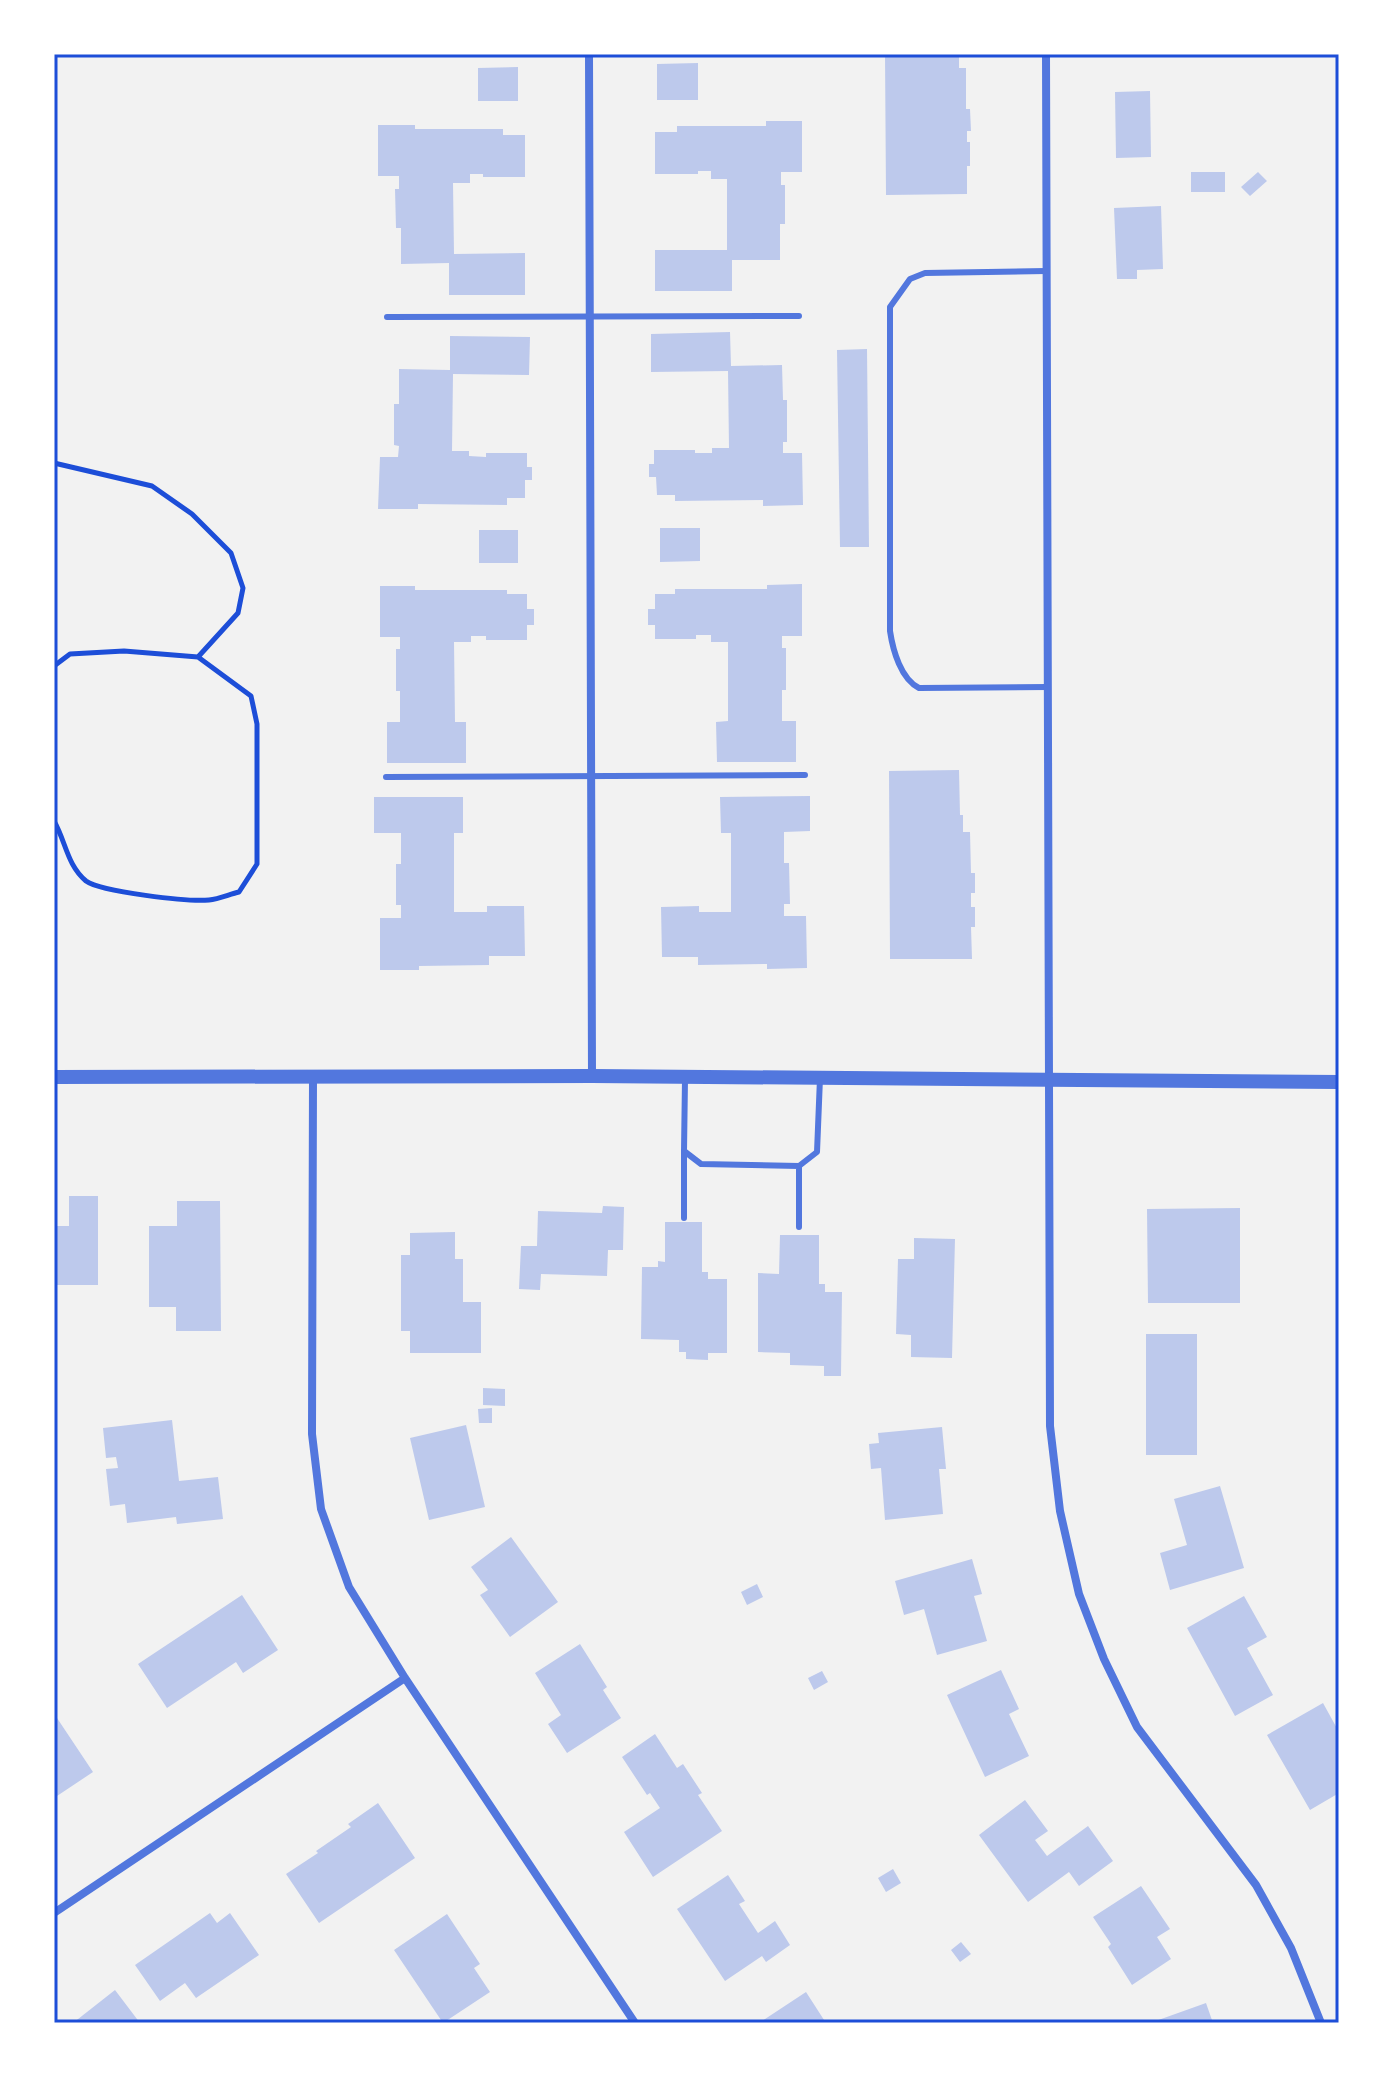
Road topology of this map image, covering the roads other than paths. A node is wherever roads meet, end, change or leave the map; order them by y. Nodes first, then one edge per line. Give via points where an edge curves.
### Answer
1 (589, 54) edge
2 (1046, 54) edge
3 (1046, 271) junction
4 (589, 316) junction
5 (799, 316) dead end
6 (387, 317) dead end
7 (1048, 687) junction
8 (805, 775) dead end
9 (386, 777) dead end
10 (591, 778) junction
11 (592, 1076) junction
12 (686, 1076) junction
13 (54, 1077) edge
14 (313, 1078) junction
15 (820, 1078) junction
16 (1049, 1080) junction
17 (1339, 1082) edge
18 (684, 1151) junction
19 (799, 1166) junction
20 (684, 1218) dead end
21 (799, 1227) dead end
22 (405, 1678) junction
23 (54, 1913) edge
24 (635, 2023) edge
25 (1321, 2023) edge

1 - 4 street
2 - 3 street
3 - 7 street
3 - 7 lane via 925,273 910,279 890,307 890,616 893,646 909,683 919,688
4 - 5 lane
4 - 6 lane
4 - 10 street
7 - 16 street
8 - 10 lane
9 - 10 lane
10 - 11 street
11 - 12 street
11 - 14 street
12 - 15 street
12 - 18 lane
13 - 14 street
14 - 22 street via 312,1434 321,1509 349,1587
15 - 16 street
15 - 19 lane via 817,1152
16 - 17 street
16 - 25 street via 1050,1426 1060,1511 1079,1594 1137,1727 1256,1885 1291,1948
18 - 19 lane via 701,1164
18 - 20 lane
19 - 21 lane
22 - 23 street
22 - 24 street

